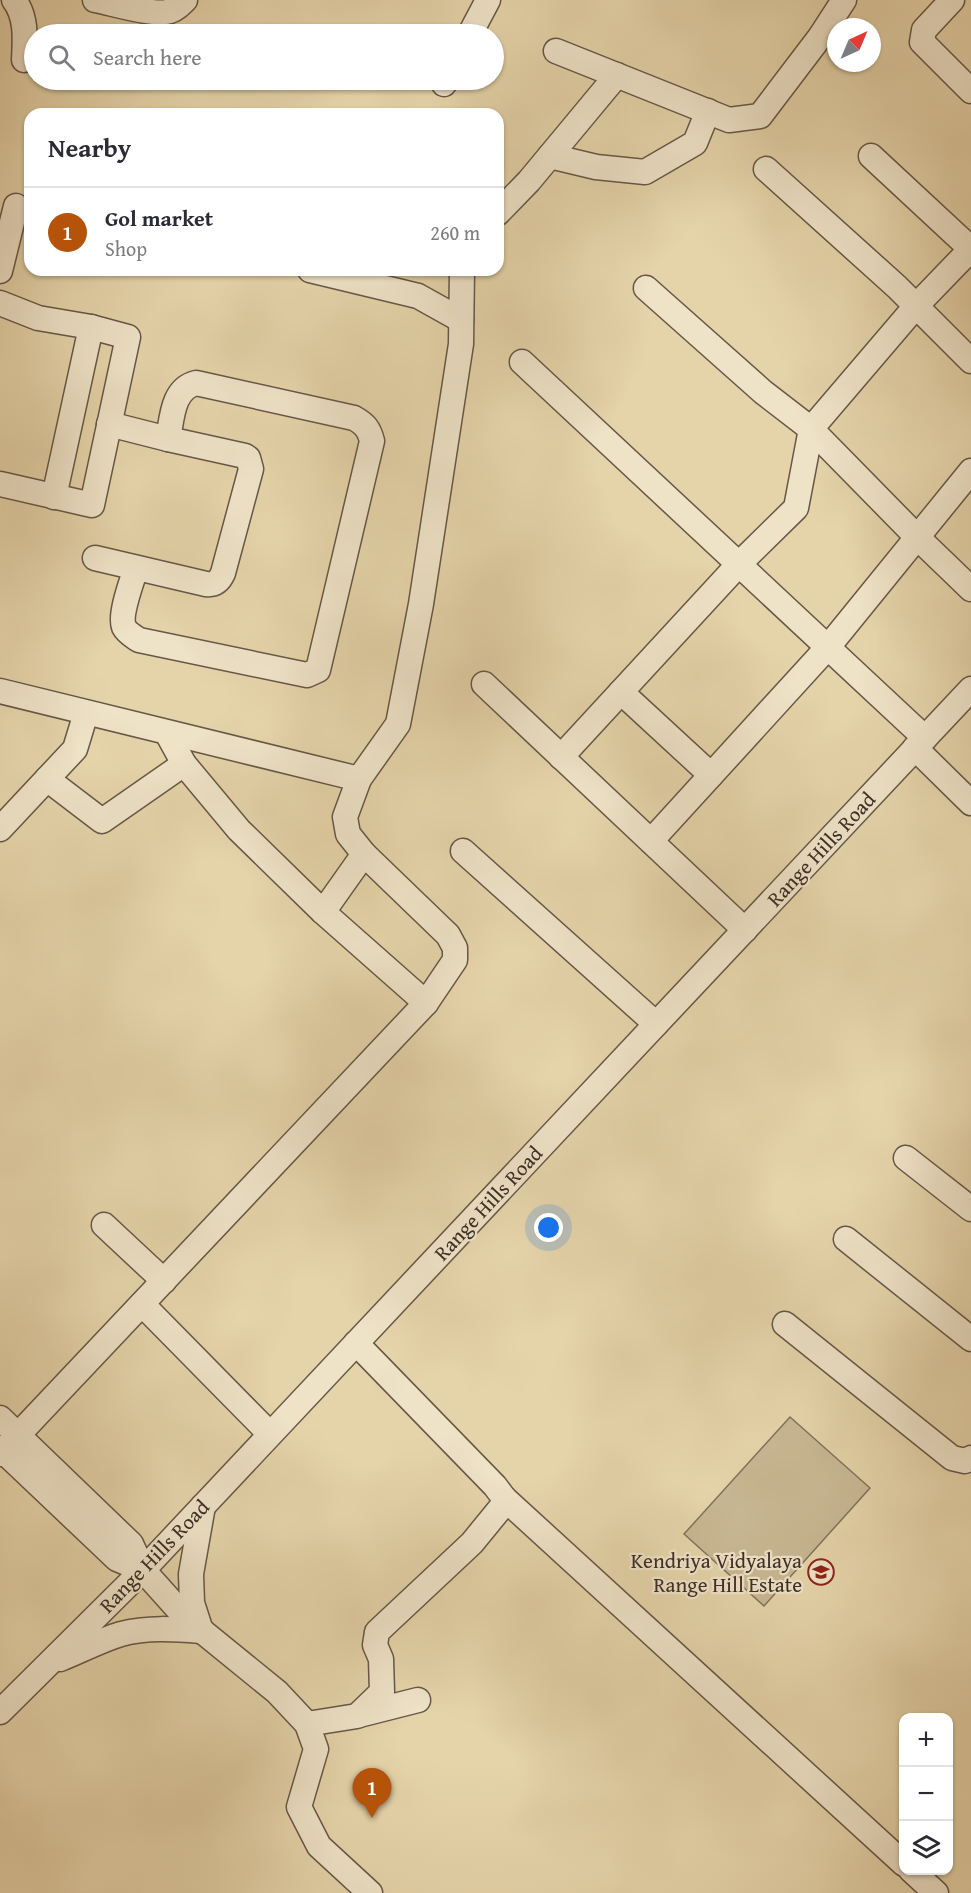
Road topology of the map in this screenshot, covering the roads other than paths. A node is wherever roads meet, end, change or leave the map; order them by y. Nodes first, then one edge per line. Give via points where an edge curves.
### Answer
1 (14, 0) edge
2 (95, 0) edge
3 (185, 0) edge
4 (488, 0) edge
5 (844, 0) edge
6 (952, 0) edge
7 (475, 24) edge
8 (24, 25) edge
9 (556, 51) dead end
10 (617, 75) junction
11 (971, 91) edge
12 (708, 111) junction
13 (550, 156) junction
14 (871, 156) dead end
15 (766, 169) dead end
16 (15, 205) edge
17 (504, 206) edge
18 (971, 249) edge
19 (0, 272) edge
20 (335, 276) edge
21 (462, 276) edge
22 (646, 288) dead end
23 (0, 303) edge
24 (916, 306) junction
25 (461, 320) junction
26 (91, 327) junction
27 (971, 361) edge
28 (522, 362) dead end
29 (110, 424) junction
30 (811, 429) junction
31 (168, 440) junction
32 (971, 471) edge
33 (0, 484) edge
34 (54, 496) junction
35 (917, 537) junction
36 (95, 558) dead end
37 (739, 564) junction
38 (136, 568) junction
39 (971, 589) edge
40 (828, 647) junction
41 (484, 684) dead end
42 (971, 689) edge
43 (0, 691) edge
44 (621, 692) junction
45 (86, 713) junction
46 (167, 733) junction
47 (920, 743) junction
48 (561, 757) junction
49 (184, 765) junction
50 (711, 775) junction
51 (47, 779) junction
52 (359, 779) junction
53 (971, 803) edge
54 (0, 830) edge
55 (651, 841) junction
56 (463, 851) dead end
57 (364, 854) junction
58 (323, 912) junction
59 (745, 930) junction
60 (426, 1003) junction
61 (656, 1024) junction
62 (906, 1158) dead end
63 (971, 1209) edge
64 (104, 1225) dead end
65 (846, 1239) dead end
66 (164, 1281) junction
67 (142, 1305) junction
68 (785, 1324) dead end
69 (971, 1339) edge
70 (356, 1343) junction
71 (0, 1418) edge
72 (270, 1434) junction
73 (6, 1447) edge
74 (971, 1458) edge
75 (504, 1498) junction
76 (204, 1506) junction
77 (143, 1570) junction
78 (201, 1631) junction
79 (47, 1665) junction
80 (418, 1700) dead end
81 (0, 1712) edge
82 (357, 1716) junction
83 (307, 1724) junction
84 (899, 1860) edge
85 (916, 1875) edge
86 (370, 1893) edge
87 (936, 1893) edge

1 - 8 street
2 - 3 street via 157,13 178,8
4 - 7 street
5 - 12 street via 760,116 729,120
6 - 11 street via 924,30 922,42
9 - 10 street
10 - 12 street
10 - 13 street
12 - 13 street via 695,143 645,172 596,167
13 - 17 street
14 - 18 street
15 - 24 street
16 - 19 street
18 - 24 street
20 - 25 street via 418,296
21 - 25 street
22 - 30 street via 763,392
23 - 26 street via 38,318
24 - 27 street
24 - 30 street
25 - 52 street via 461,344 421,604 398,724
26 - 29 street via 128,337
26 - 34 street
28 - 37 street
29 - 31 street
29 - 34 street via 92,505
30 - 35 street
30 - 37 street via 796,508
31 - 38 street via 244,456 251,469 218,582 206,584
31 - 38 street via 177,396 183,388 196,383 354,418 369,429 372,441 318,670 307,675 130,635 123,618
32 - 35 street
33 - 34 street
35 - 39 street
35 - 40 street
36 - 38 street
37 - 40 street
37 - 44 street
40 - 47 street
40 - 50 street
41 - 48 street
42 - 47 street, Range Hills Road
43 - 45 street
44 - 48 street
44 - 50 street
45 - 46 street
45 - 51 street via 75,749
46 - 49 street
46 - 52 street
47 - 53 street
47 - 59 street, Range Hills Road
48 - 55 street
49 - 51 street via 102,822
49 - 58 street via 239,830
50 - 55 street
51 - 54 street
52 - 57 street via 345,817 348,834
55 - 59 street
56 - 61 street
57 - 58 street
57 - 60 street via 448,935 455,948 455,960
58 - 60 street
59 - 61 street, Range Hills Road
60 - 66 street
61 - 70 street, Range Hills Road
62 - 63 street
64 - 66 street
65 - 69 street
66 - 67 street
67 - 72 street
67 - 73 street
68 - 74 street via 952,1458
70 - 72 street, Range Hills Road
70 - 75 street via 451,1438
71 - 73 street
72 - 76 street, Range Hills Road
73 - 77 street via 117,1559
75 - 82 street via 500,1510 472,1543 377,1632 375,1645 381,1659 382,1692
75 - 84 street
76 - 77 street, Range Hills Road
76 - 78 street via 191,1574 192,1603
77 - 78 street
77 - 79 street, Range Hills Road
78 - 79 street via 128,1632
78 - 83 street via 277,1692
79 - 81 street, Range Hills Road
80 - 82 street
82 - 83 street
83 - 86 street via 316,1749 300,1807 319,1846
85 - 87 street

